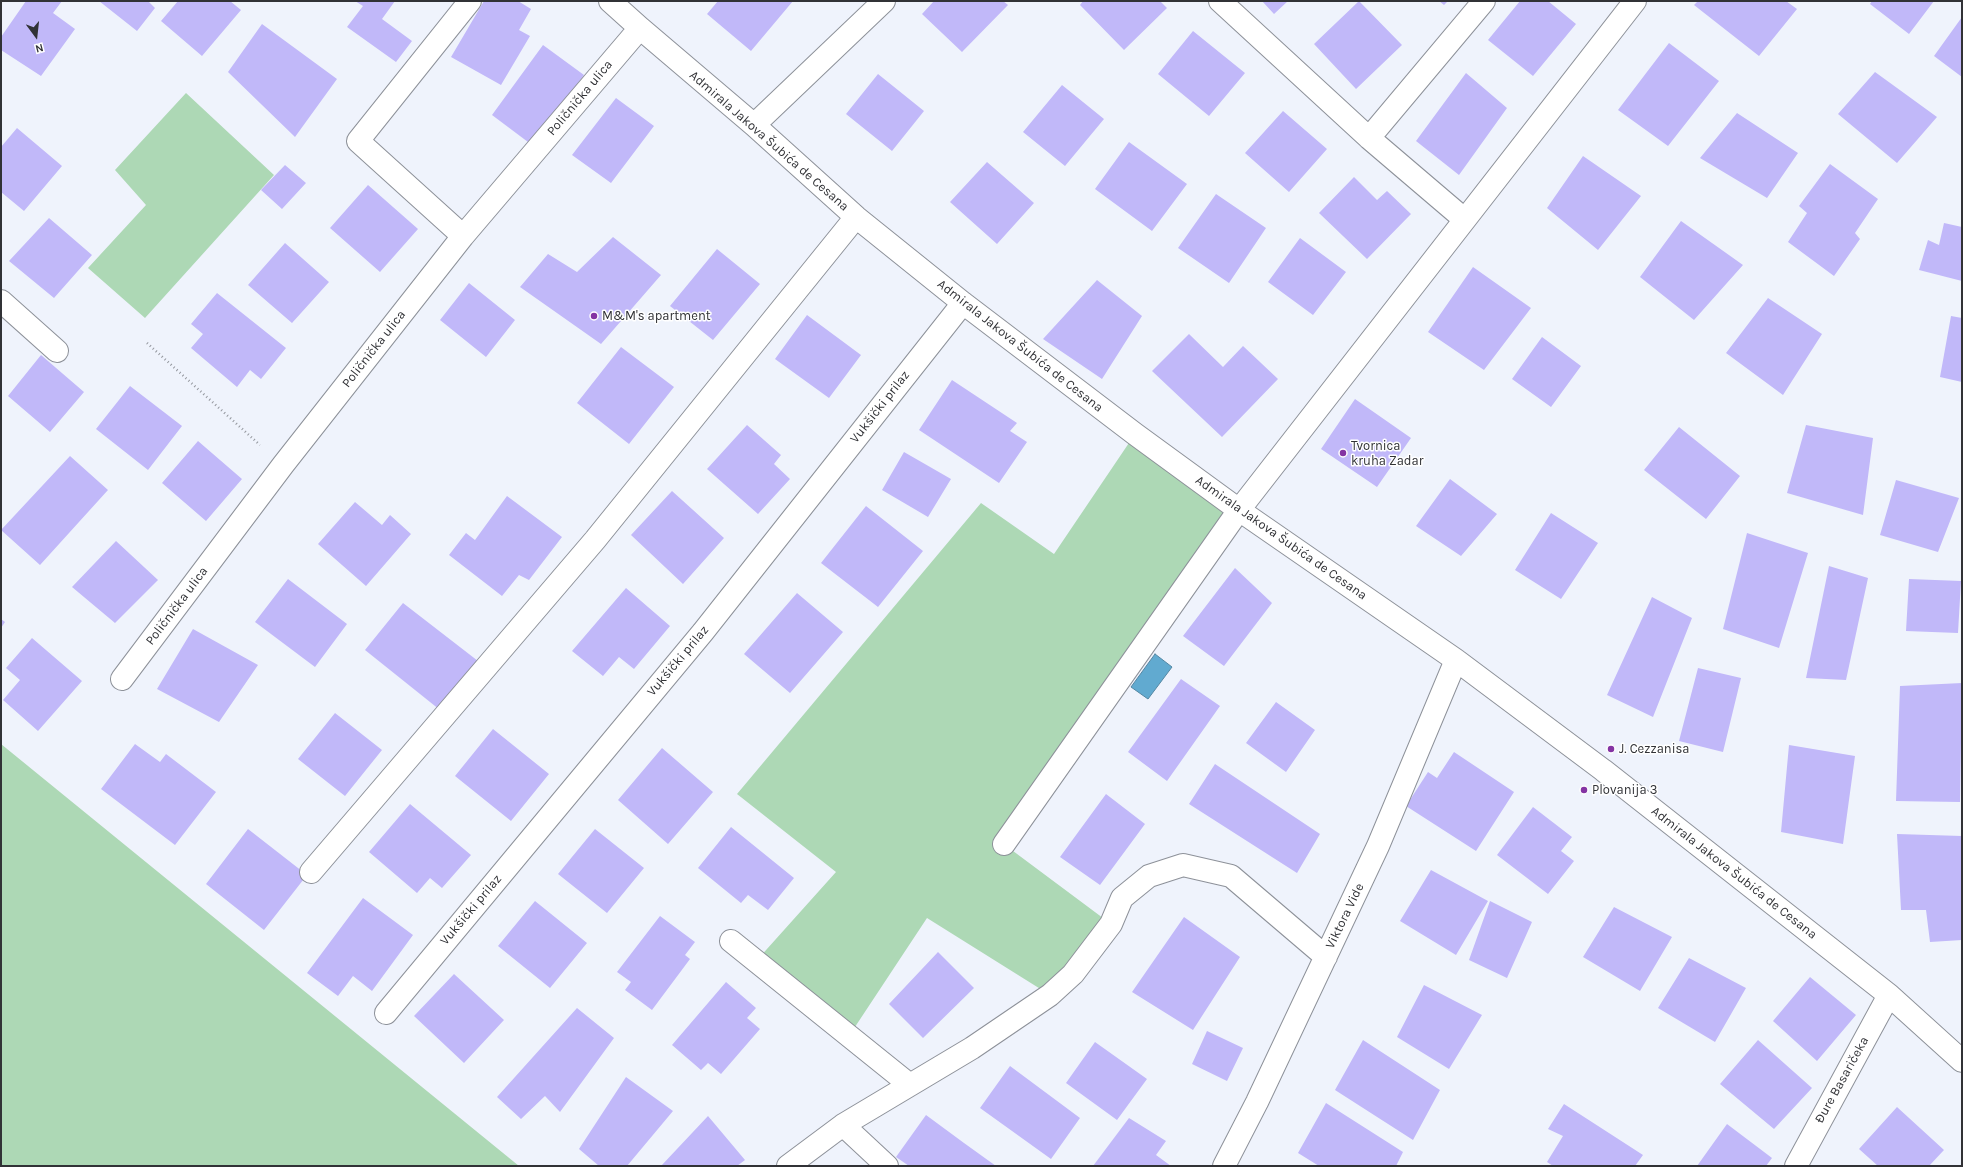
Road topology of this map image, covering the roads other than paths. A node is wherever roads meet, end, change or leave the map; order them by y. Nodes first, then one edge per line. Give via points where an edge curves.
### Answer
1 (470, 1) edge
2 (610, 1) edge
3 (884, 1) edge
4 (1220, 1) edge
5 (1484, 1) edge
6 (1635, 1) edge
7 (640, 28) junction
8 (754, 124) junction
9 (1369, 138) junction
10 (856, 217) junction
11 (1464, 219) junction
12 (463, 236) junction
13 (1, 301) edge
14 (963, 303) junction
15 (57, 351) dead end
16 (1239, 510) junction
17 (1456, 660) junction
18 (122, 679) dead end
19 (1004, 844) dead end
20 (312, 872) dead end
21 (731, 941) dead end
22 (1326, 956) junction
23 (1889, 995) junction
24 (386, 1012) dead end
25 (1962, 1061) edge
26 (910, 1085) junction
27 (843, 1125) junction
28 (788, 1166) edge
29 (887, 1166) edge
30 (1224, 1166) edge
31 (1796, 1166) edge

1 - 12 street via 358,142
2 - 7 street, Admirala Jakova Šubića de Cesana
3 - 8 street
4 - 9 street
5 - 9 street
6 - 11 street
7 - 8 street, Admirala Jakova Šubića de Cesana
7 - 12 street, Poličnička ulica
8 - 10 street, Admirala Jakova Šubića de Cesana
9 - 11 street
10 - 14 street, Admirala Jakova Šubića de Cesana
10 - 20 street via 595,540
11 - 16 street
12 - 18 street, Poličnička ulica via 283,465
13 - 15 street
14 - 16 street, Admirala Jakova Šubića de Cesana
14 - 24 street, Vukšički prilaz via 703,632
16 - 17 street, Admirala Jakova Šubića de Cesana
16 - 19 street
17 - 22 street, Viktora Vide via 1378,846
17 - 23 street, Admirala Jakova Šubića de Cesana via 1603,770
21 - 26 street
22 - 26 street via 1231,876 1183,865 1149,876 1122,898 1111,924 1073,974 1050,995 972,1048
22 - 30 street, Viktora Vide
23 - 25 street, Admirala Jakova Šubića de Cesana
23 - 31 street, Đure Basaričeka
26 - 27 street
27 - 28 street
27 - 29 street

